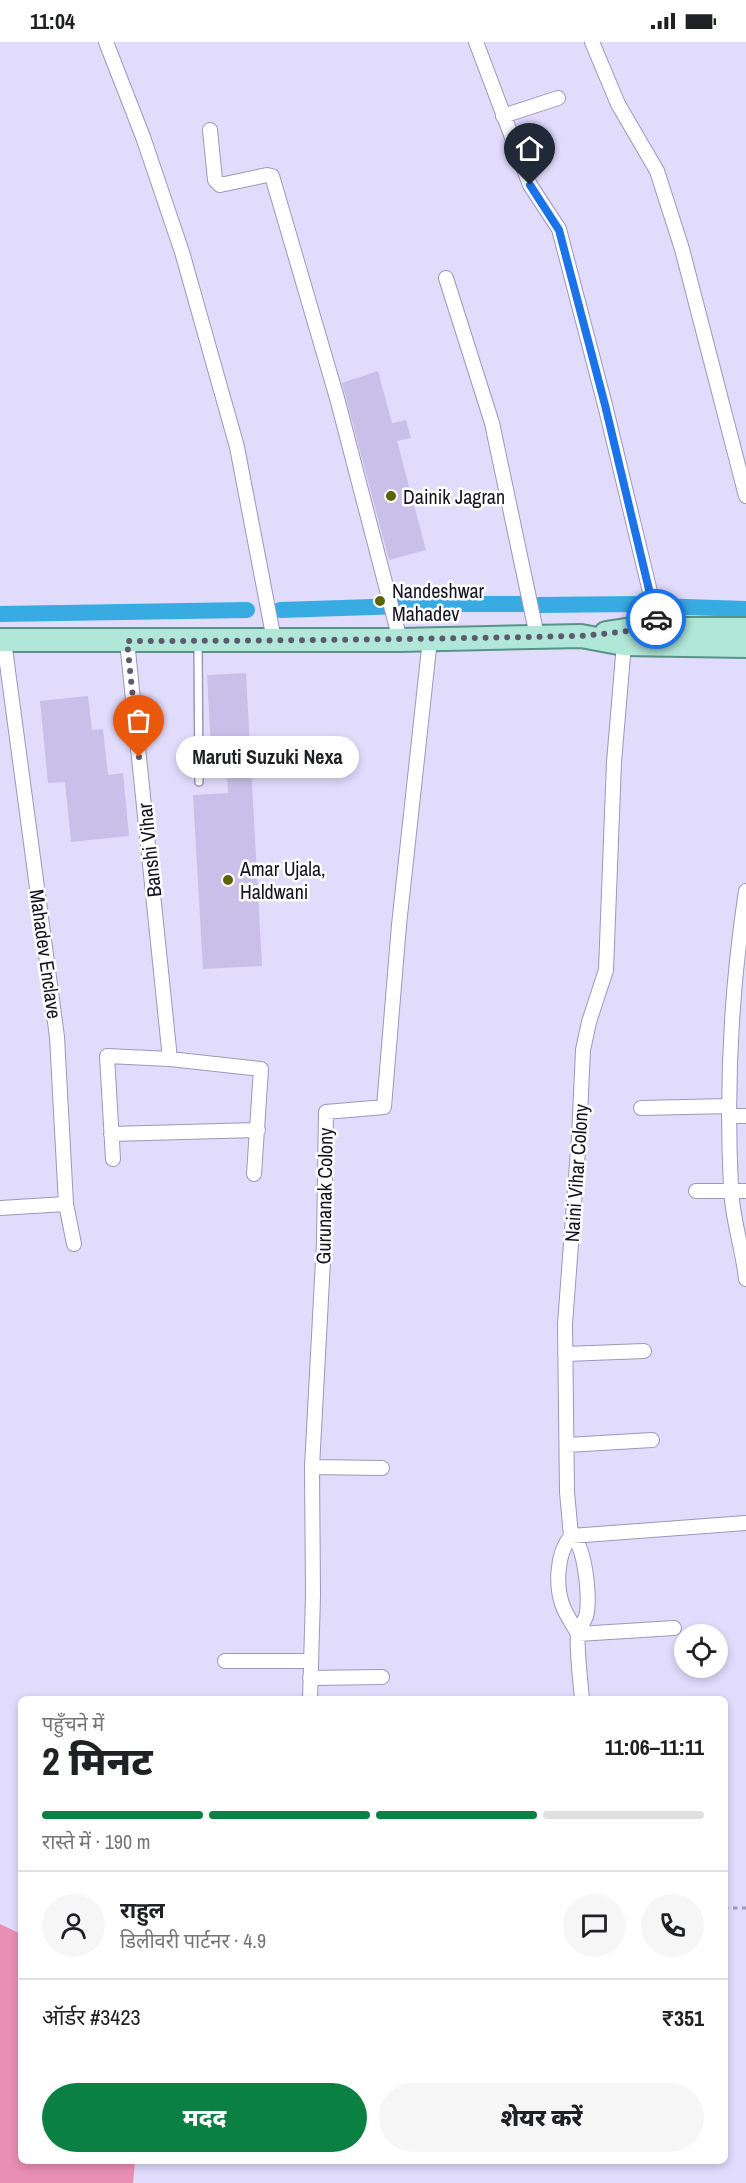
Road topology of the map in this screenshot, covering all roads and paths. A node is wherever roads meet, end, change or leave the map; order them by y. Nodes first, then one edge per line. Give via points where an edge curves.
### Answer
1 (106, 42) edge
2 (476, 42) edge
3 (592, 42) edge
4 (558, 98) dead end
5 (503, 116) junction
6 (210, 130) dead end
7 (446, 278) dead end
8 (746, 496) edge
9 (658, 629) junction
10 (746, 629) edge
11 (537, 636) junction
12 (581, 636) junction
13 (430, 639) junction
14 (2, 640) edge
15 (274, 640) junction
16 (400, 640) junction
17 (127, 641) junction
18 (198, 641) junction
19 (624, 644) junction
20 (746, 646) edge
21 (198, 782) dead end
22 (746, 891) edge
23 (739, 1044) edge
24 (171, 1059) junction
25 (641, 1108) dead end
26 (729, 1111) junction
27 (746, 1116) edge
28 (258, 1130) junction
29 (111, 1134) junction
30 (113, 1159) dead end
31 (254, 1174) dead end
32 (696, 1191) dead end
33 (731, 1191) junction
34 (746, 1191) edge
35 (66, 1204) junction
36 (0, 1208) edge
37 (74, 1244) dead end
38 (746, 1279) edge
39 (644, 1351) dead end
40 (565, 1354) junction
41 (652, 1440) dead end
42 (567, 1445) junction
43 (312, 1467) junction
44 (382, 1468) dead end
45 (746, 1522) edge
46 (571, 1536) junction
47 (674, 1628) dead end
48 (578, 1634) junction
49 (225, 1661) dead end
50 (311, 1661) junction
51 (382, 1677) dead end
52 (310, 1678) junction
53 (310, 1696) edge
54 (582, 1696) edge
55 (728, 1908) edge
56 (746, 1908) edge

1 - 15 street via 182,252 237,447
2 - 5 street
3 - 8 street via 618,104 657,171 682,249
4 - 5 street
5 - 9 street via 530,185 559,230
6 - 16 street via 217,184 272,176 337,398
7 - 11 street via 492,423
9 - 10 main road
9 - 12 main road
11 - 12 main road
11 - 13 main road
12 - 19 main road
13 - 16 main road
13 - 43 street, Gurunanak Colony via 384,1107 326,1112 324,1242
14 - 17 main road
14 - 35 street, Mahadev Enclave via 57,1037
15 - 16 main road
15 - 18 main road
17 - 18 main road
17 - 24 street, Banshi Vihar
18 - 21 lane
19 - 20 main road
19 - 40 street, Naini Vihar Colony via 606,970 582,1050
22 - 23 street via 736,960
23 - 26 street
24 - 28 street via 261,1069
24 - 29 street via 107,1056
25 - 26 street
26 - 27 street
26 - 33 street
28 - 29 street
28 - 31 street
29 - 30 street
32 - 33 street
33 - 34 street
33 - 38 street
35 - 36 street
35 - 37 street, Mahadev Enclave
39 - 40 street
40 - 42 street, Naini Vihar Colony
41 - 42 street
42 - 46 street, Naini Vihar Colony
43 - 44 street
43 - 50 street, Gurunanak Colony
45 - 46 street
46 - 48 street, Naini Vihar Colony via 576,1539 585,1566 587,1611
46 - 48 street via 562,1553 559,1584 565,1610
47 - 48 street
48 - 54 street, Naini Vihar Colony
49 - 50 street
50 - 52 street, Gurunanak Colony
51 - 52 street
52 - 53 street, Gurunanak Colony
55 - 56 path

